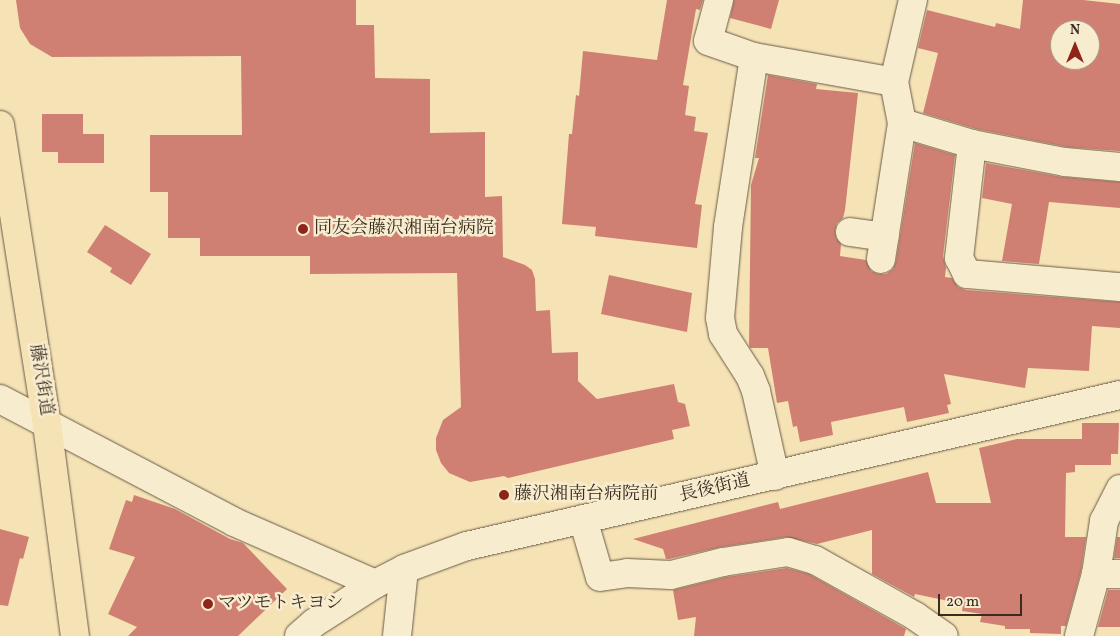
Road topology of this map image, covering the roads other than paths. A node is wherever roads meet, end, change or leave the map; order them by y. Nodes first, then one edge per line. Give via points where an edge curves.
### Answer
1 (719, 0) edge
2 (913, 0) edge
3 (754, 58) junction
4 (894, 82) junction
5 (902, 122) junction
6 (0, 125) edge
7 (972, 144) junction
8 (1120, 167) edge
9 (850, 232) dead end
10 (1120, 287) edge
11 (1120, 395) edge
12 (0, 399) edge
13 (47, 424) junction
14 (775, 476) junction
15 (1120, 489) edge
16 (582, 519) junction
17 (404, 569) junction
18 (1108, 574) edge
19 (375, 584) junction
20 (75, 636) edge
21 (299, 636) edge
22 (396, 636) edge
23 (944, 636) edge
24 (1079, 636) edge

1 - 3 street via 708,41
2 - 4 street
3 - 4 street
3 - 14 street via 728,227 720,318 723,334 756,391
4 - 5 street
5 - 7 street
5 - 9 street via 883,248
6 - 13 highway, 藤沢街道
7 - 8 street via 1065,162
7 - 10 street via 958,258 967,274
11 - 14 street, 長後街道
12 - 13 street
13 - 19 street via 234,522
13 - 20 highway, 藤沢街道
14 - 16 street, 長後街道
15 - 18 street via 1104,521
16 - 17 street, 長後街道 via 467,546
16 - 23 street via 600,577 628,573 671,574 788,552 815,560 915,616
17 - 19 street, 長後街道
17 - 22 street
18 - 24 street
19 - 21 street, 長後街道

